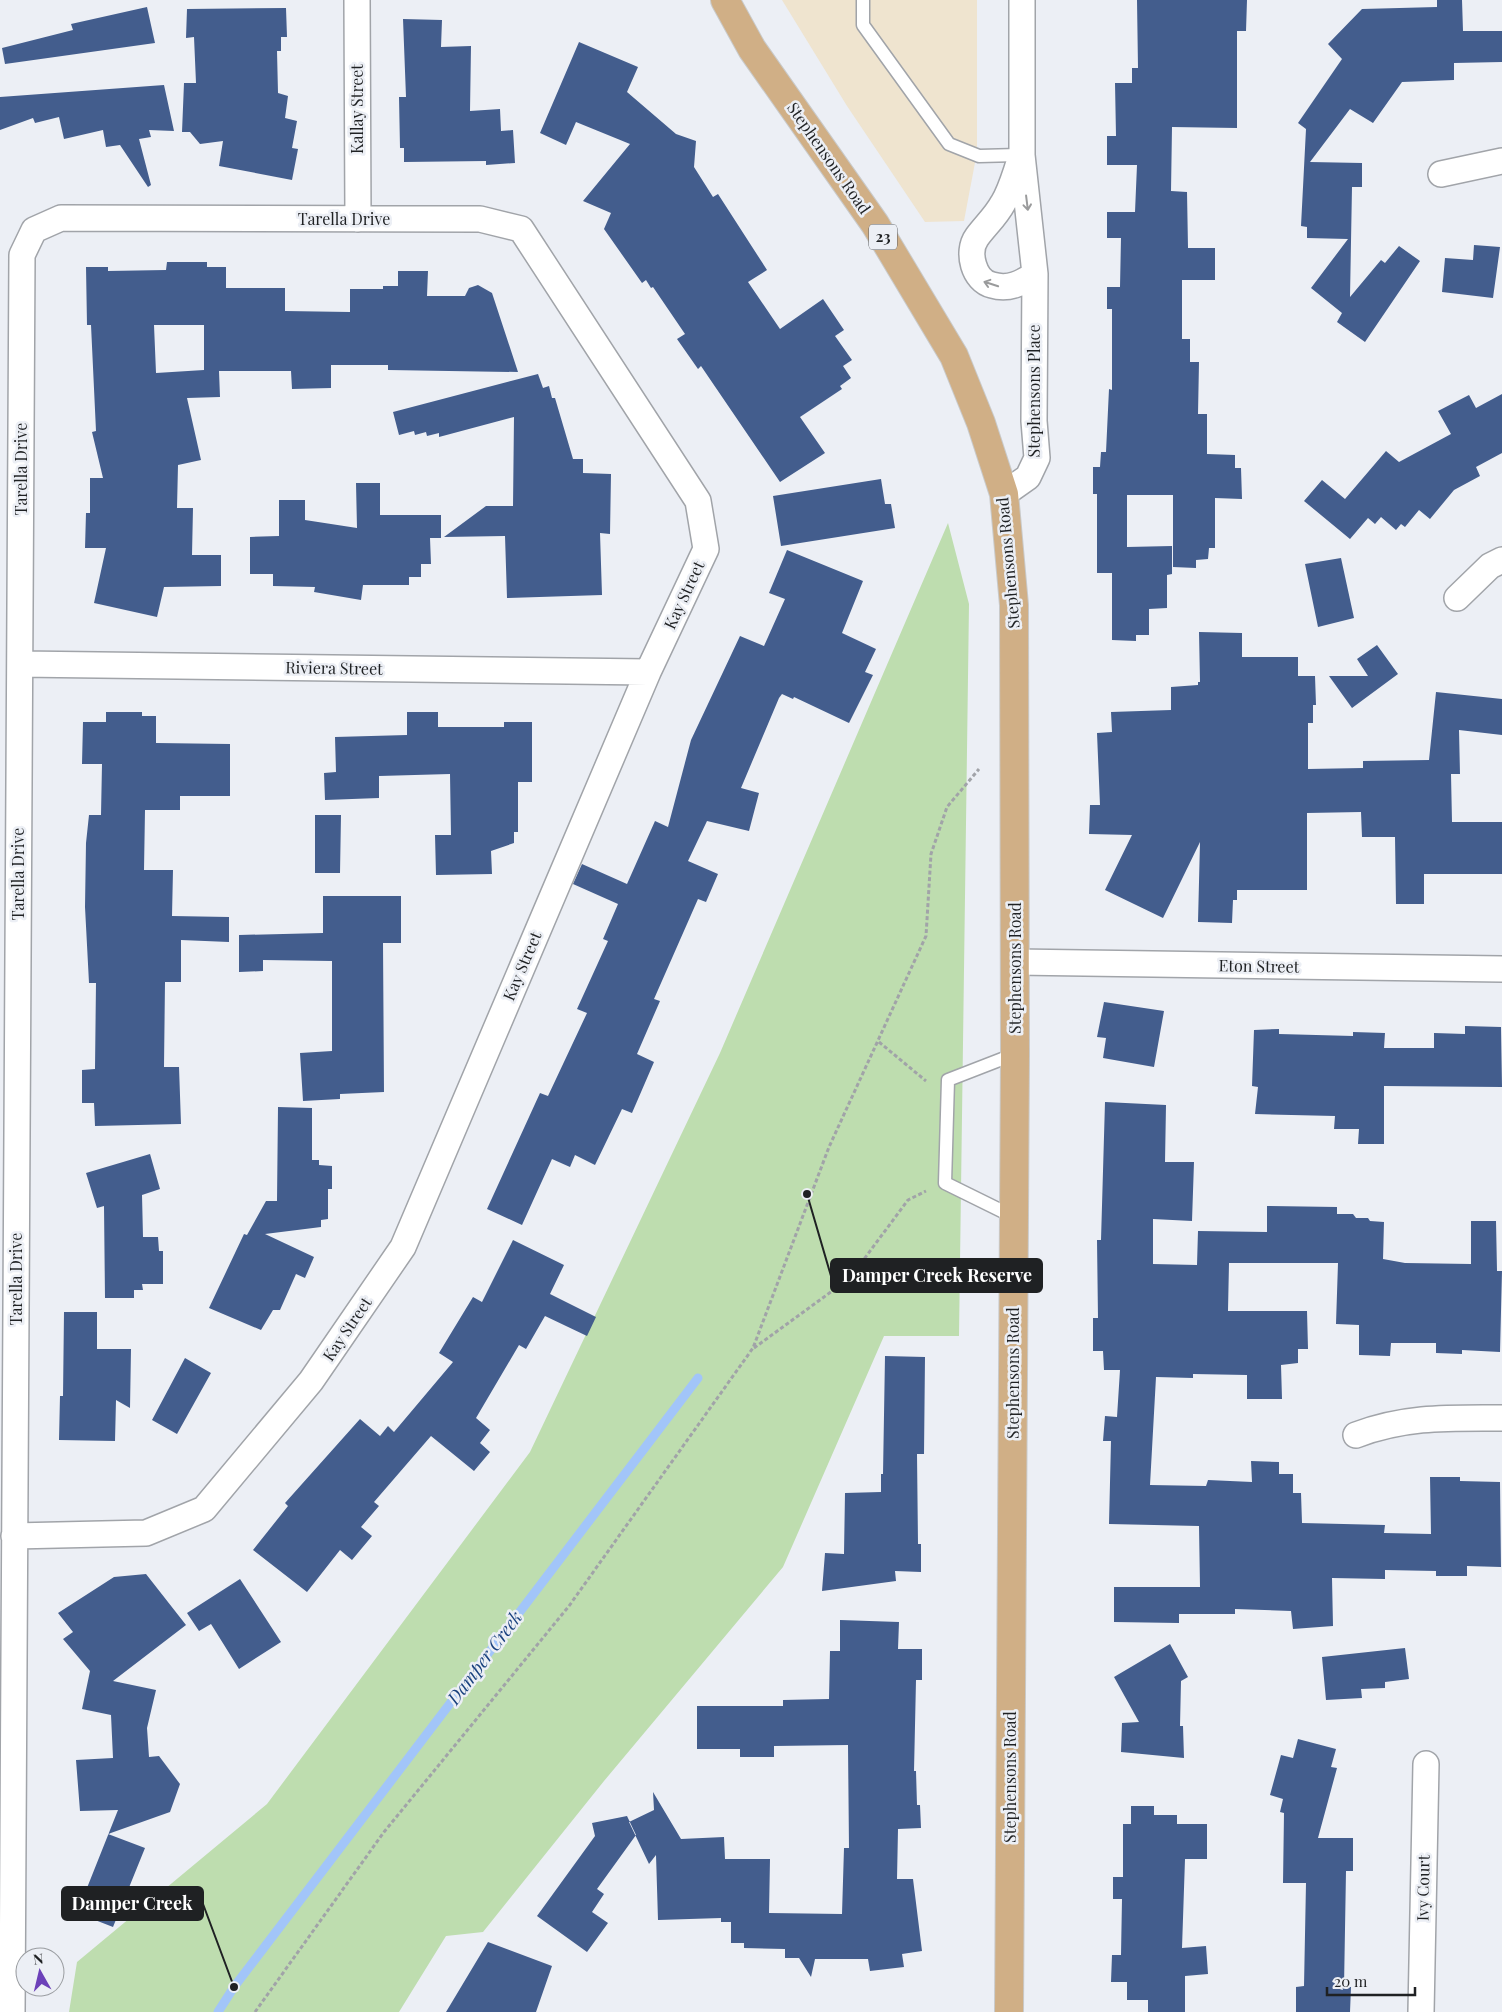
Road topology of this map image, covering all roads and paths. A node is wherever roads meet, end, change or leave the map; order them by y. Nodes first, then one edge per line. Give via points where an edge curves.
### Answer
1 (357, 0) edge
2 (725, 0) edge
3 (863, 0) edge
4 (1022, 0) edge
5 (1022, 155) junction
6 (1502, 161) edge
7 (1441, 174) dead end
8 (358, 219) junction
9 (521, 229) joint
10 (1035, 274) junction
11 (1004, 494) junction
12 (1502, 560) edge
13 (1457, 598) dead end
14 (20, 664) junction
15 (648, 672) junction
16 (979, 769) dead end
17 (1015, 962) junction
18 (1502, 969) edge
19 (879, 1042) junction
20 (1015, 1054) junction
21 (947, 1099) junction
22 (945, 1183) junction
23 (1014, 1217) junction
24 (754, 1348) junction
25 (1502, 1418) edge
26 (1356, 1435) dead end
27 (14, 1536) junction
28 (1426, 1764) dead end
29 (12, 2012) edge
30 (255, 2012) edge
31 (1009, 2012) edge
32 (1421, 2012) edge

1 - 8 street, Kallay Street
2 - 11 main road, Stephensons Road / 23 via 752,49 875,224 954,356 981,423
3 - 5 lane via 863,25 949,144 979,156
4 - 5 street, Stephensons Place
5 -> 10 street, Stephensons Place
10 -> 5 street, Stephensons Place via 1020,285 984,283 976,273 973,252 976,238 1005,201
6 - 7 street
8 - 9 street, Tarella Drive via 480,219
8 - 14 street, Tarella Drive via 61,218 34,230 22,255
9 - 15 street, Kay Street via 698,501 706,549
10 - 11 street, Stephensons Place via 1034,420 1037,458 1028,477
11 - 17 main road, Stephensons Road / 23 via 1014,605
12 - 13 street via 1490,566
14 - 15 street, Riviera Street
14 - 27 street, Tarella Drive
15 - 27 street, Kay Street via 403,1247 311,1381 204,1510 146,1533
16 - 19 path via 947,807 931,854 926,936
17 - 18 street, Eton Street
17 - 20 main road, Stephensons Road / 23
19 - 21 path
19 - 24 path via 829,1147
20 - 21 lane via 948,1080
20 - 23 main road, Stephensons Road / 23
21 - 22 lane
22 - 23 lane
22 - 24 path via 908,1200 850,1278
23 - 31 main road, Stephensons Road / 23
24 - 30 path via 569,1606 384,1832
25 - 26 street via 1422,1418 1383,1425
27 - 29 street, Tarella Drive
28 - 32 street, Ivy Court

